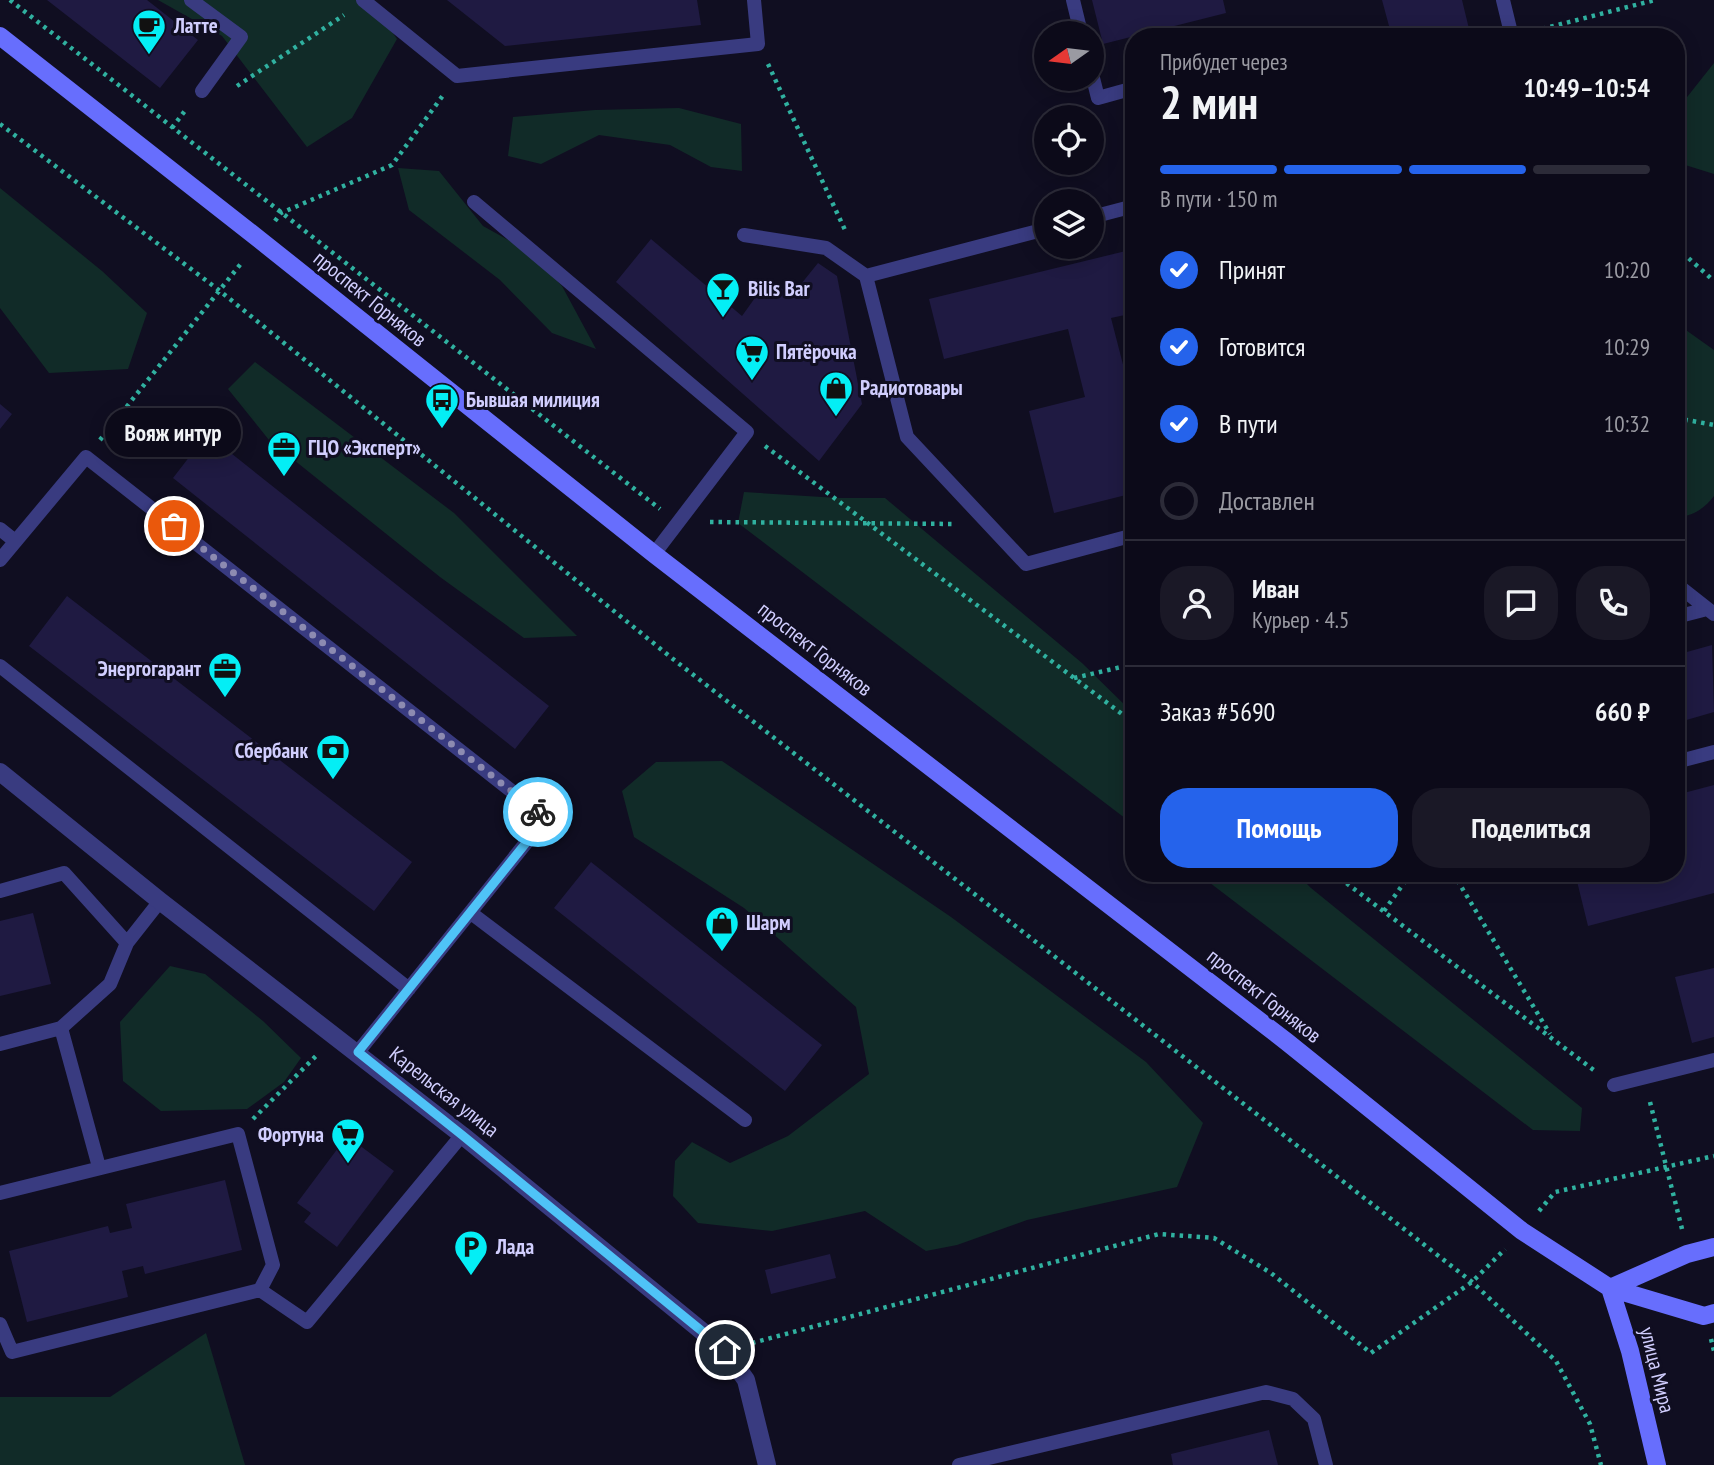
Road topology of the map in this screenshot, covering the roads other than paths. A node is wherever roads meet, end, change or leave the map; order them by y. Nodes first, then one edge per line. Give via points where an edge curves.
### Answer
1 (191, 0) edge
2 (754, 0) edge
3 (1073, 0) edge
4 (1503, 0) edge
5 (364, 1) edge
6 (1078, 21) edge
7 (1510, 28) edge
8 (0, 36) edge
9 (1125, 90) edge
10 (202, 91) dead end
11 (1096, 91) edge
12 (474, 202) dead end
13 (1125, 208) edge
14 (1104, 214) edge
15 (1034, 232) edge
16 (744, 236) dead end
17 (866, 276) junction
18 (0, 529) edge
19 (1125, 538) edge
20 (15, 541) junction
21 (654, 554) junction
22 (0, 560) edge
23 (1685, 591) edge
24 (1711, 611) edge
25 (1685, 615) edge
26 (0, 666) edge
27 (1714, 752) edge
28 (1685, 760) edge
29 (0, 772) edge
30 (0, 891) edge
31 (160, 901) junction
32 (471, 913) junction
33 (127, 943) junction
34 (409, 989) junction
35 (61, 1028) junction
36 (0, 1044) edge
37 (358, 1052) junction
38 (1714, 1060) edge
39 (1614, 1085) road end
40 (745, 1120) dead end
41 (462, 1135) junction
42 (99, 1167) junction
43 (0, 1193) edge
44 (1714, 1247) edge
45 (1611, 1288) junction
46 (261, 1290) junction
47 (1714, 1313) edge
48 (0, 1324) edge
49 (990, 1461) edge
50 (767, 1465) edge
51 (959, 1465) edge
52 (1326, 1465) edge
53 (1657, 1465) edge

1 - 10 lane via 241,37
2 - 5 lane via 758,44 457,76
3 - 6 lane
4 - 7 lane
8 - 21 main road, проспект Горняков
9 - 11 lane via 1098,97
12 - 21 lane via 747,432
13 - 14 lane
15 - 17 lane
16 - 17 lane via 826,248
17 - 19 lane via 907,437 1026,565
18 - 20 lane
20 - 22 lane
20 - 32 lane via 86,457 546,818
21 - 45 main road, проспект Горняков via 1287,1042 1522,1231
23 - 24 lane
24 - 25 lane
26 - 34 lane
27 - 28 lane
29 - 31 street, Карельская улица
30 - 33 lane via 64,873
31 - 33 lane
31 - 37 street, Карельская улица
32 - 34 lane
32 - 40 lane
33 - 35 lane via 110,984
34 - 37 lane
35 - 36 lane
35 - 42 lane
37 - 41 street, Карельская улица
38 - 39 lane
41 - 46 lane via 307,1322
41 - 50 street, Карельская улица via 725,1350 746,1380
42 - 43 lane
42 - 46 lane via 238,1134 273,1265
44 - 45 main road
45 - 47 main road, проспект Горняков via 1704,1316
45 - 53 main road, улица Мира
46 - 48 lane via 12,1352
49 - 51 lane
49 - 52 lane via 1266,1392 1293,1399 1314,1419

